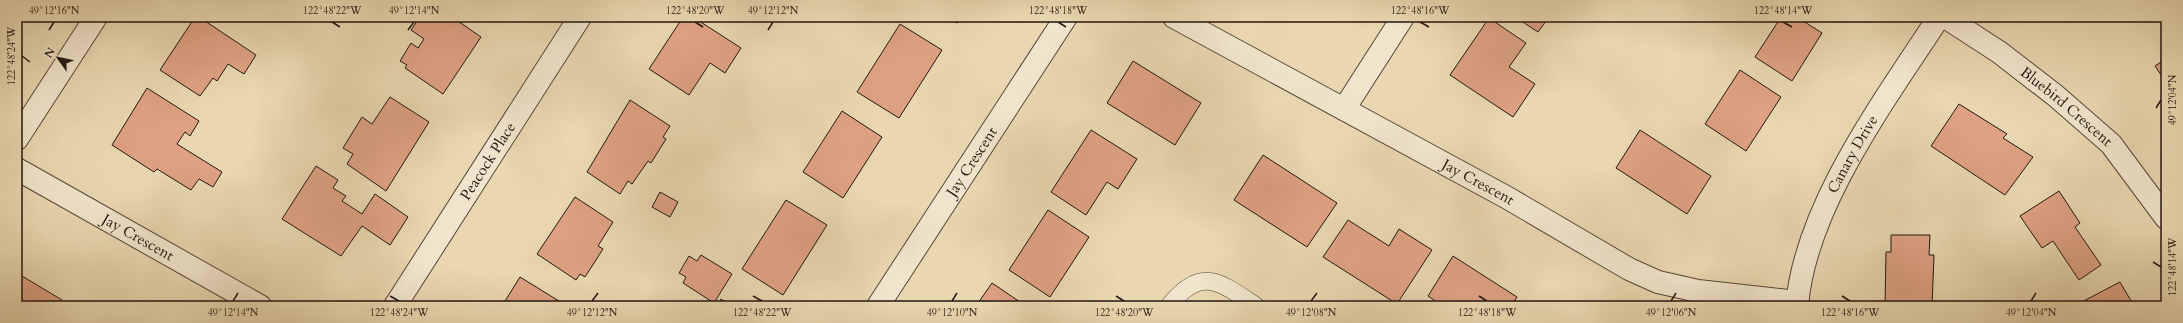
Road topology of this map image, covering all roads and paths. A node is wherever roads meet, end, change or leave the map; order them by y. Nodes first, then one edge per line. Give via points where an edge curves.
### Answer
1 (96, 17) edge
2 (580, 17) edge
3 (1066, 17) edge
4 (1174, 17) edge
5 (1403, 17) edge
6 (1939, 17) edge
7 (1945, 17) edge
8 (1344, 109) junction
9 (17, 139) edge
10 (17, 169) edge
11 (2166, 218) edge
12 (1797, 304) edge
13 (260, 306) edge
14 (395, 306) edge
15 (878, 306) edge
16 (1169, 306) edge
17 (1256, 306) edge

1 - 9 street
2 - 14 street, Peacock Place
3 - 15 street, Jay Crescent
4 - 8 street, Jay Crescent
5 - 8 street
6 - 12 street, Canary Drive via 1843,169 1812,242
7 - 11 street, Bluebird Crescent via 2056,96 2111,144
8 - 12 street, Jay Crescent via 1506,197 1629,269 1658,282 1698,291
10 - 13 street, Jay Crescent
16 - 17 lane via 1180,291 1199,281 1222,284

